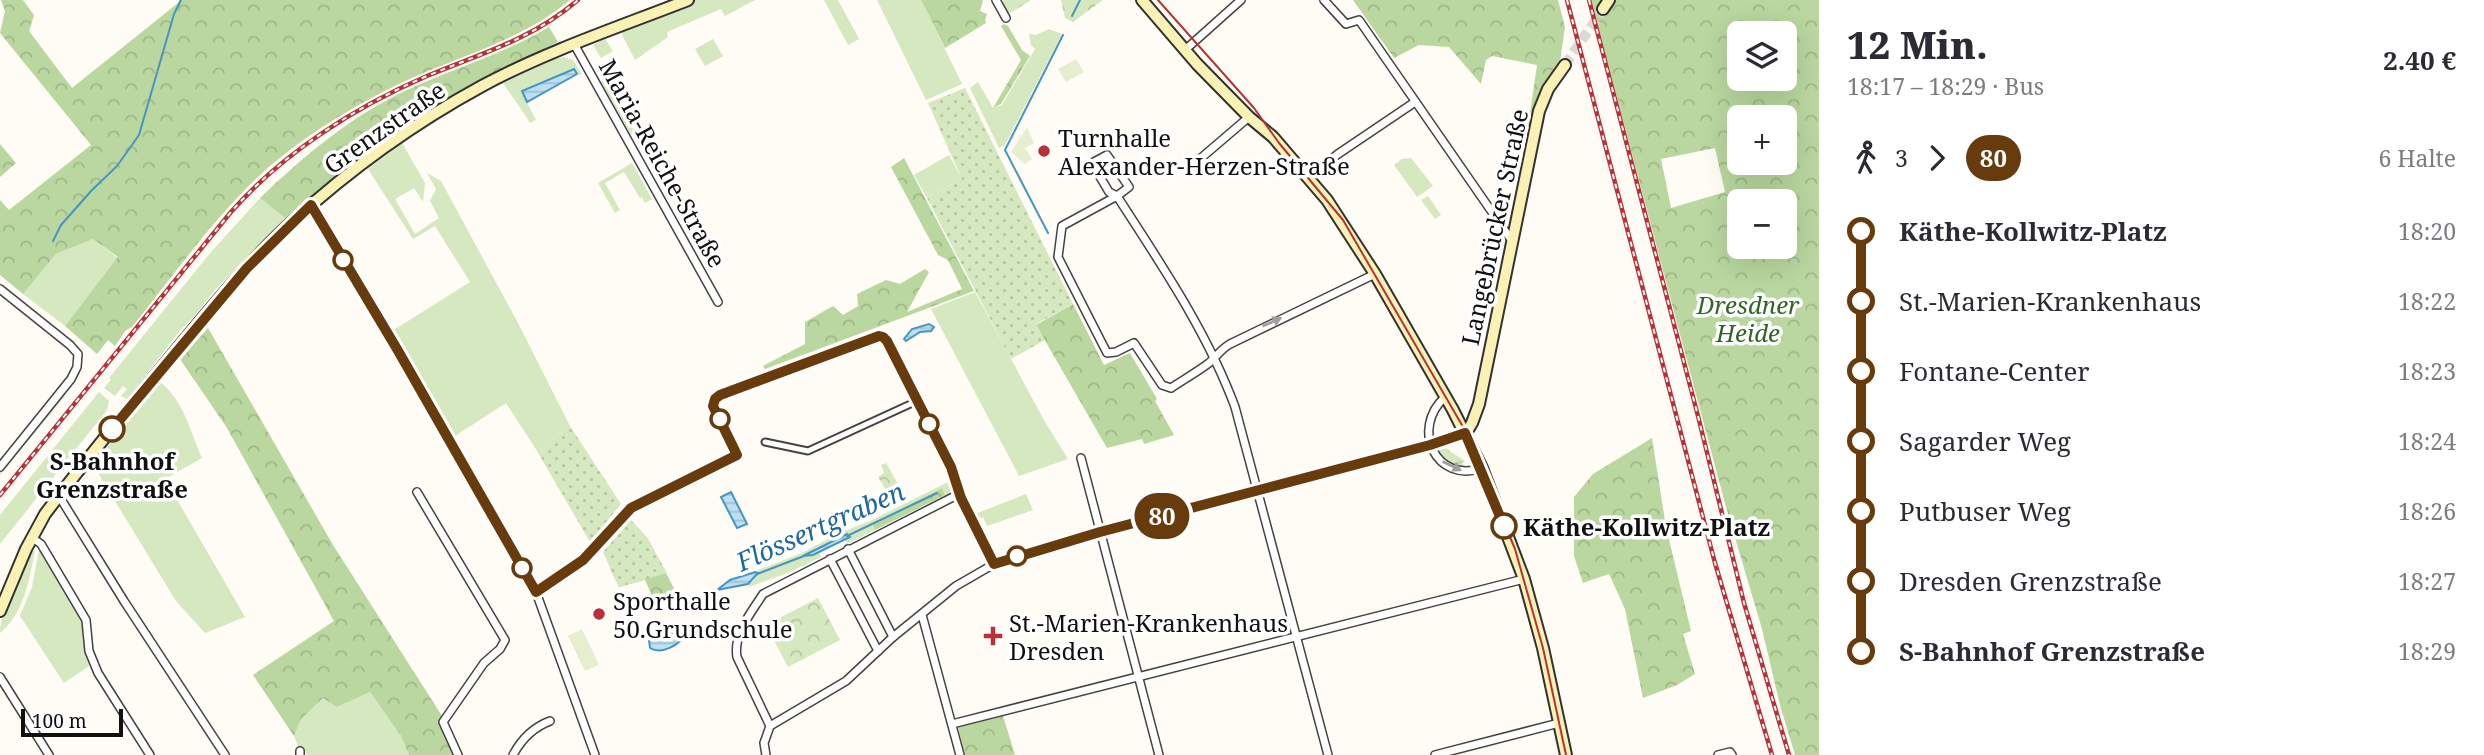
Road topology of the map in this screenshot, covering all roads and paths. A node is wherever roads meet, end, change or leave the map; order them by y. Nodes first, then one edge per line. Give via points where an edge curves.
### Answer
1 (688, 0) edge
2 (996, 0) edge
3 (1142, 0) edge
4 (1241, 0) edge
5 (1324, 0) edge
6 (1006, 18) dead end
7 (574, 44) junction
8 (1185, 50) junction
9 (1565, 65) tunnel mouth
10 (1415, 102) junction
11 (1249, 117) junction
12 (1194, 164) dead end
13 (1308, 178) junction
14 (1117, 196) junction
15 (311, 205) junction
16 (1512, 241) junction
17 (1375, 274) junction
18 (0, 289) edge
19 (718, 302) dead end
20 (1214, 357) junction
21 (1445, 397) junction
22 (918, 401) junction
23 (1479, 404) junction
24 (1453, 410) junction
25 (1465, 433) junction
26 (765, 442) dead end
27 (1432, 445) junction
28 (1081, 458) dead end
29 (0, 467) edge
30 (1482, 468) junction
31 (1259, 491) junction
32 (417, 492) dead end
33 (959, 494) junction
34 (58, 496) junction
35 (1100, 532) junction
36 (31, 537) junction
37 (848, 549) junction
38 (830, 559) junction
39 (994, 564) junction
40 (1524, 579) junction
41 (536, 592) junction
42 (0, 611) edge
43 (922, 615) junction
44 (893, 637) junction
45 (1298, 637) junction
46 (878, 651) junction
47 (0, 677) edge
48 (1138, 677) junction
49 (550, 721) dead end
50 (1559, 723) junction
51 (952, 724) junction
52 (770, 726) junction
53 (1731, 753) edge
54 (49, 755) edge
55 (150, 755) edge
56 (225, 755) edge
57 (458, 755) edge
58 (513, 755) edge
59 (595, 755) edge
60 (766, 755) edge
61 (960, 755) edge
62 (1159, 755) edge
63 (1328, 755) edge
64 (1435, 755) edge
65 (1566, 755) edge
66 (1718, 755) edge

1 - 7 main road, Grenzstraße
2 - 6 street
3 - 8 main road
4 - 8 street
5 - 10 street via 1346,24 1359,20
7 - 15 main road, Grenzstraße via 443,109
7 - 19 street, Maria-Reiche-Straße
8 - 11 main road
9 - 16 main road, Langebrücker Straße via 1539,111
10 - 13 street
10 - 16 street
11 - 12 street
11 - 13 main road
13 - 17 main road
14 - 14 street via 1129,187 1108,155 1103,156 1094,164 1109,192
14 - 20 street
14 - 20 street via 1062,226 1058,257 1107,353 1134,343 1167,388
15 - 34 main road, Grenzstraße via 204,316
15 - 41 street
16 - 23 main road, Langebrücker Straße
20 -> 17 street via 1262,327
17 - 21 main road
18 - 29 street via 78,354 71,379
20 - 31 street via 1235,407
21 - 24 main road
21 - 27 street via 1430,420 1427,434
22 - 26 street via 808,452
22 - 33 street via 951,467
22 - 41 street via 887,341 879,336 720,395 713,406 737,455 631,508 583,560
23 - 24 main road via 1465,411
23 - 25 main road, Langebrücker Straße
24 - 25 main road
25 - 27 street
25 - 30 main road
27 -> 30 street via 1438,457 1454,469
27 - 31 street
28 - 35 street
30 - 40 main road
31 - 35 street
31 - 45 street
32 - 57 street via 505,640 443,722
33 - 37 street
33 - 39 street
34 - 36 main road, Grenzstraße
34 - 56 street
35 - 39 street
35 - 48 street
36 - 42 main road, Grenzstraße
36 - 55 street via 41,544 82,611 93,663
37 - 38 street
37 - 44 street
38 - 46 street
38 - 52 street via 763,594 738,638 737,657
39 - 43 street via 956,586
40 - 45 street
40 - 50 main road
41 - 59 street
43 - 44 street
43 - 51 street
44 - 46 street
45 - 48 street
45 - 63 street
46 - 52 street via 841,684
47 - 54 street
48 - 51 street
48 - 62 street
49 - 58 street via 541,724
50 - 64 street
50 - 65 main road
51 - 61 street
52 - 60 street via 764,743
53 - 66 street

